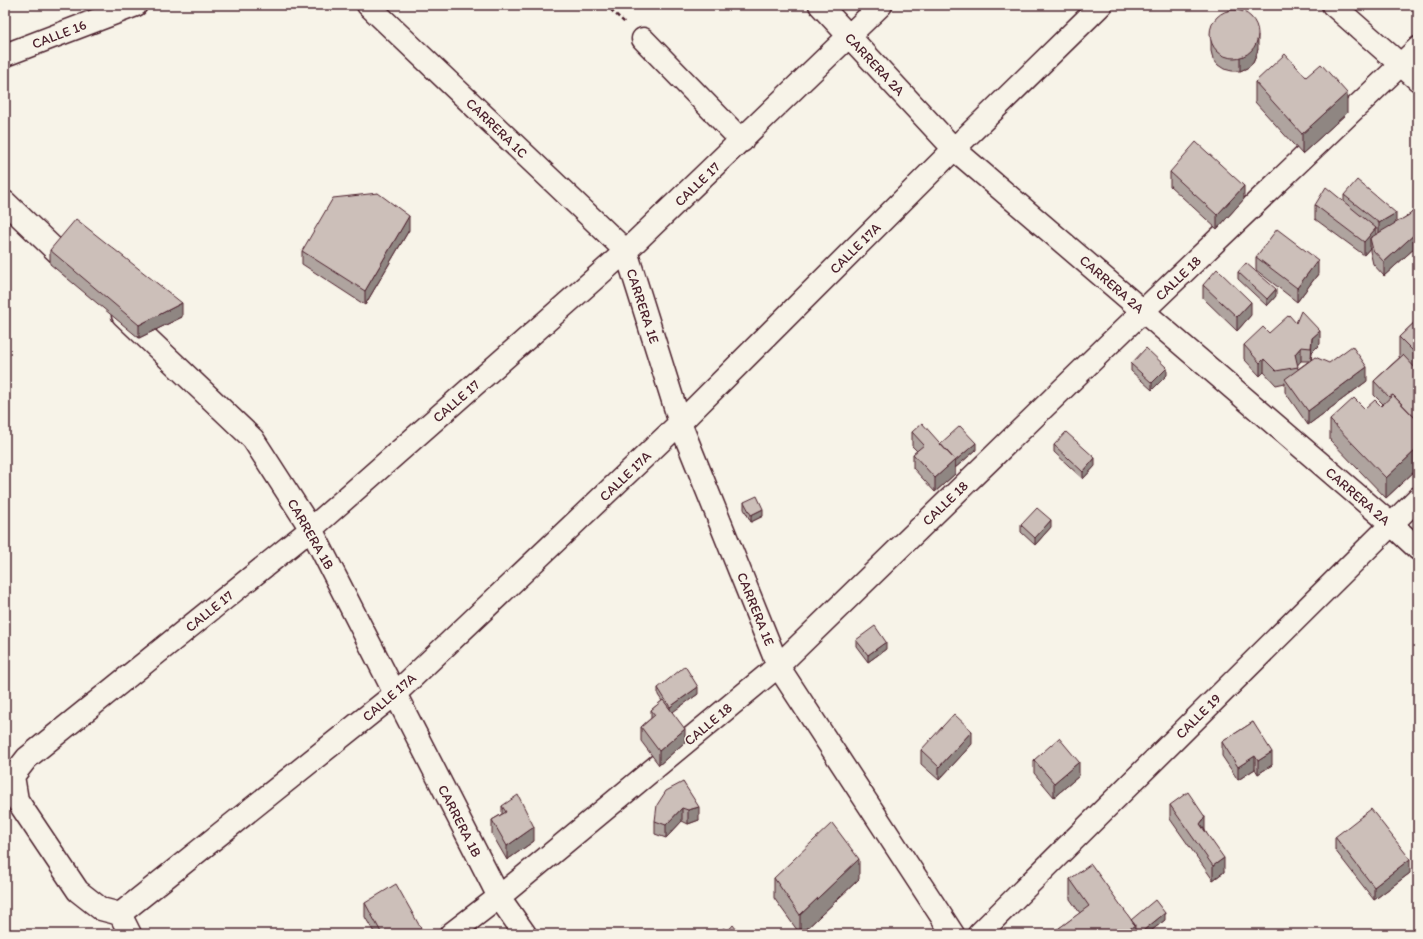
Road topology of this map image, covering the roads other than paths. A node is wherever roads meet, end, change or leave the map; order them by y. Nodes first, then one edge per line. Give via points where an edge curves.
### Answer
1 (136, 5) edge
2 (368, 5) edge
3 (820, 5) edge
4 (881, 5) edge
5 (1101, 5) edge
6 (1333, 5) edge
7 (848, 37) junction
8 (643, 39) dead end
9 (1418, 48) edge
10 (5, 55) edge
11 (1399, 65) junction
12 (1418, 80) edge
13 (742, 141) junction
14 (954, 149) junction
15 (5, 202) edge
16 (626, 251) junction
17 (86, 279) edge
18 (109, 301) edge
19 (1143, 311) junction
20 (680, 423) junction
21 (1418, 498) edge
22 (1391, 524) junction
23 (311, 529) junction
24 (1418, 549) edge
25 (778, 666) junction
26 (395, 694) junction
27 (499, 897) junction
28 (120, 914) junction
29 (130, 934) edge
30 (451, 934) edge
31 (525, 934) edge
32 (953, 934) edge
33 (979, 934) edge

1 - 10 main road, CALLE 16
2 - 16 main road, CARRERA 1C
3 - 7 main road, CARRERA 2A
4 - 7 main road, CALLE 17
5 - 14 main road, CALLE 17A
6 - 11 main road
7 - 13 main road, CALLE 17
7 - 14 main road, CARRERA 2A
8 - 13 main road
9 - 11 main road, CALLE 18
11 - 12 main road
11 - 19 main road, CALLE 18
13 - 16 main road, CALLE 17
14 - 19 main road, CARRERA 2A
14 - 20 main road, CALLE 17A
15 - 17 main road
16 - 20 main road, CARRERA 1E
16 - 23 main road, CALLE 17
18 - 23 main road, CARRERA 1B via 253,439
19 - 22 main road, CARRERA 2A
19 - 25 main road, CALLE 18
20 - 25 main road, CARRERA 1E
20 - 26 main road, CALLE 17A
21 - 22 main road, CALLE 19
22 - 24 main road, CARRERA 2A
22 - 33 main road, CALLE 19
23 - 26 main road, CARRERA 1B
23 - 28 main road, CALLE 17 via 27,758 13,776 17,800 78,891 101,909
25 - 27 main road, CALLE 18
25 - 32 main road, CARRERA 1E
26 - 27 main road, CARRERA 1B
26 - 28 main road, CALLE 17A
27 - 30 main road, CALLE 18
27 - 31 main road, CARRERA 1B
28 - 29 main road

